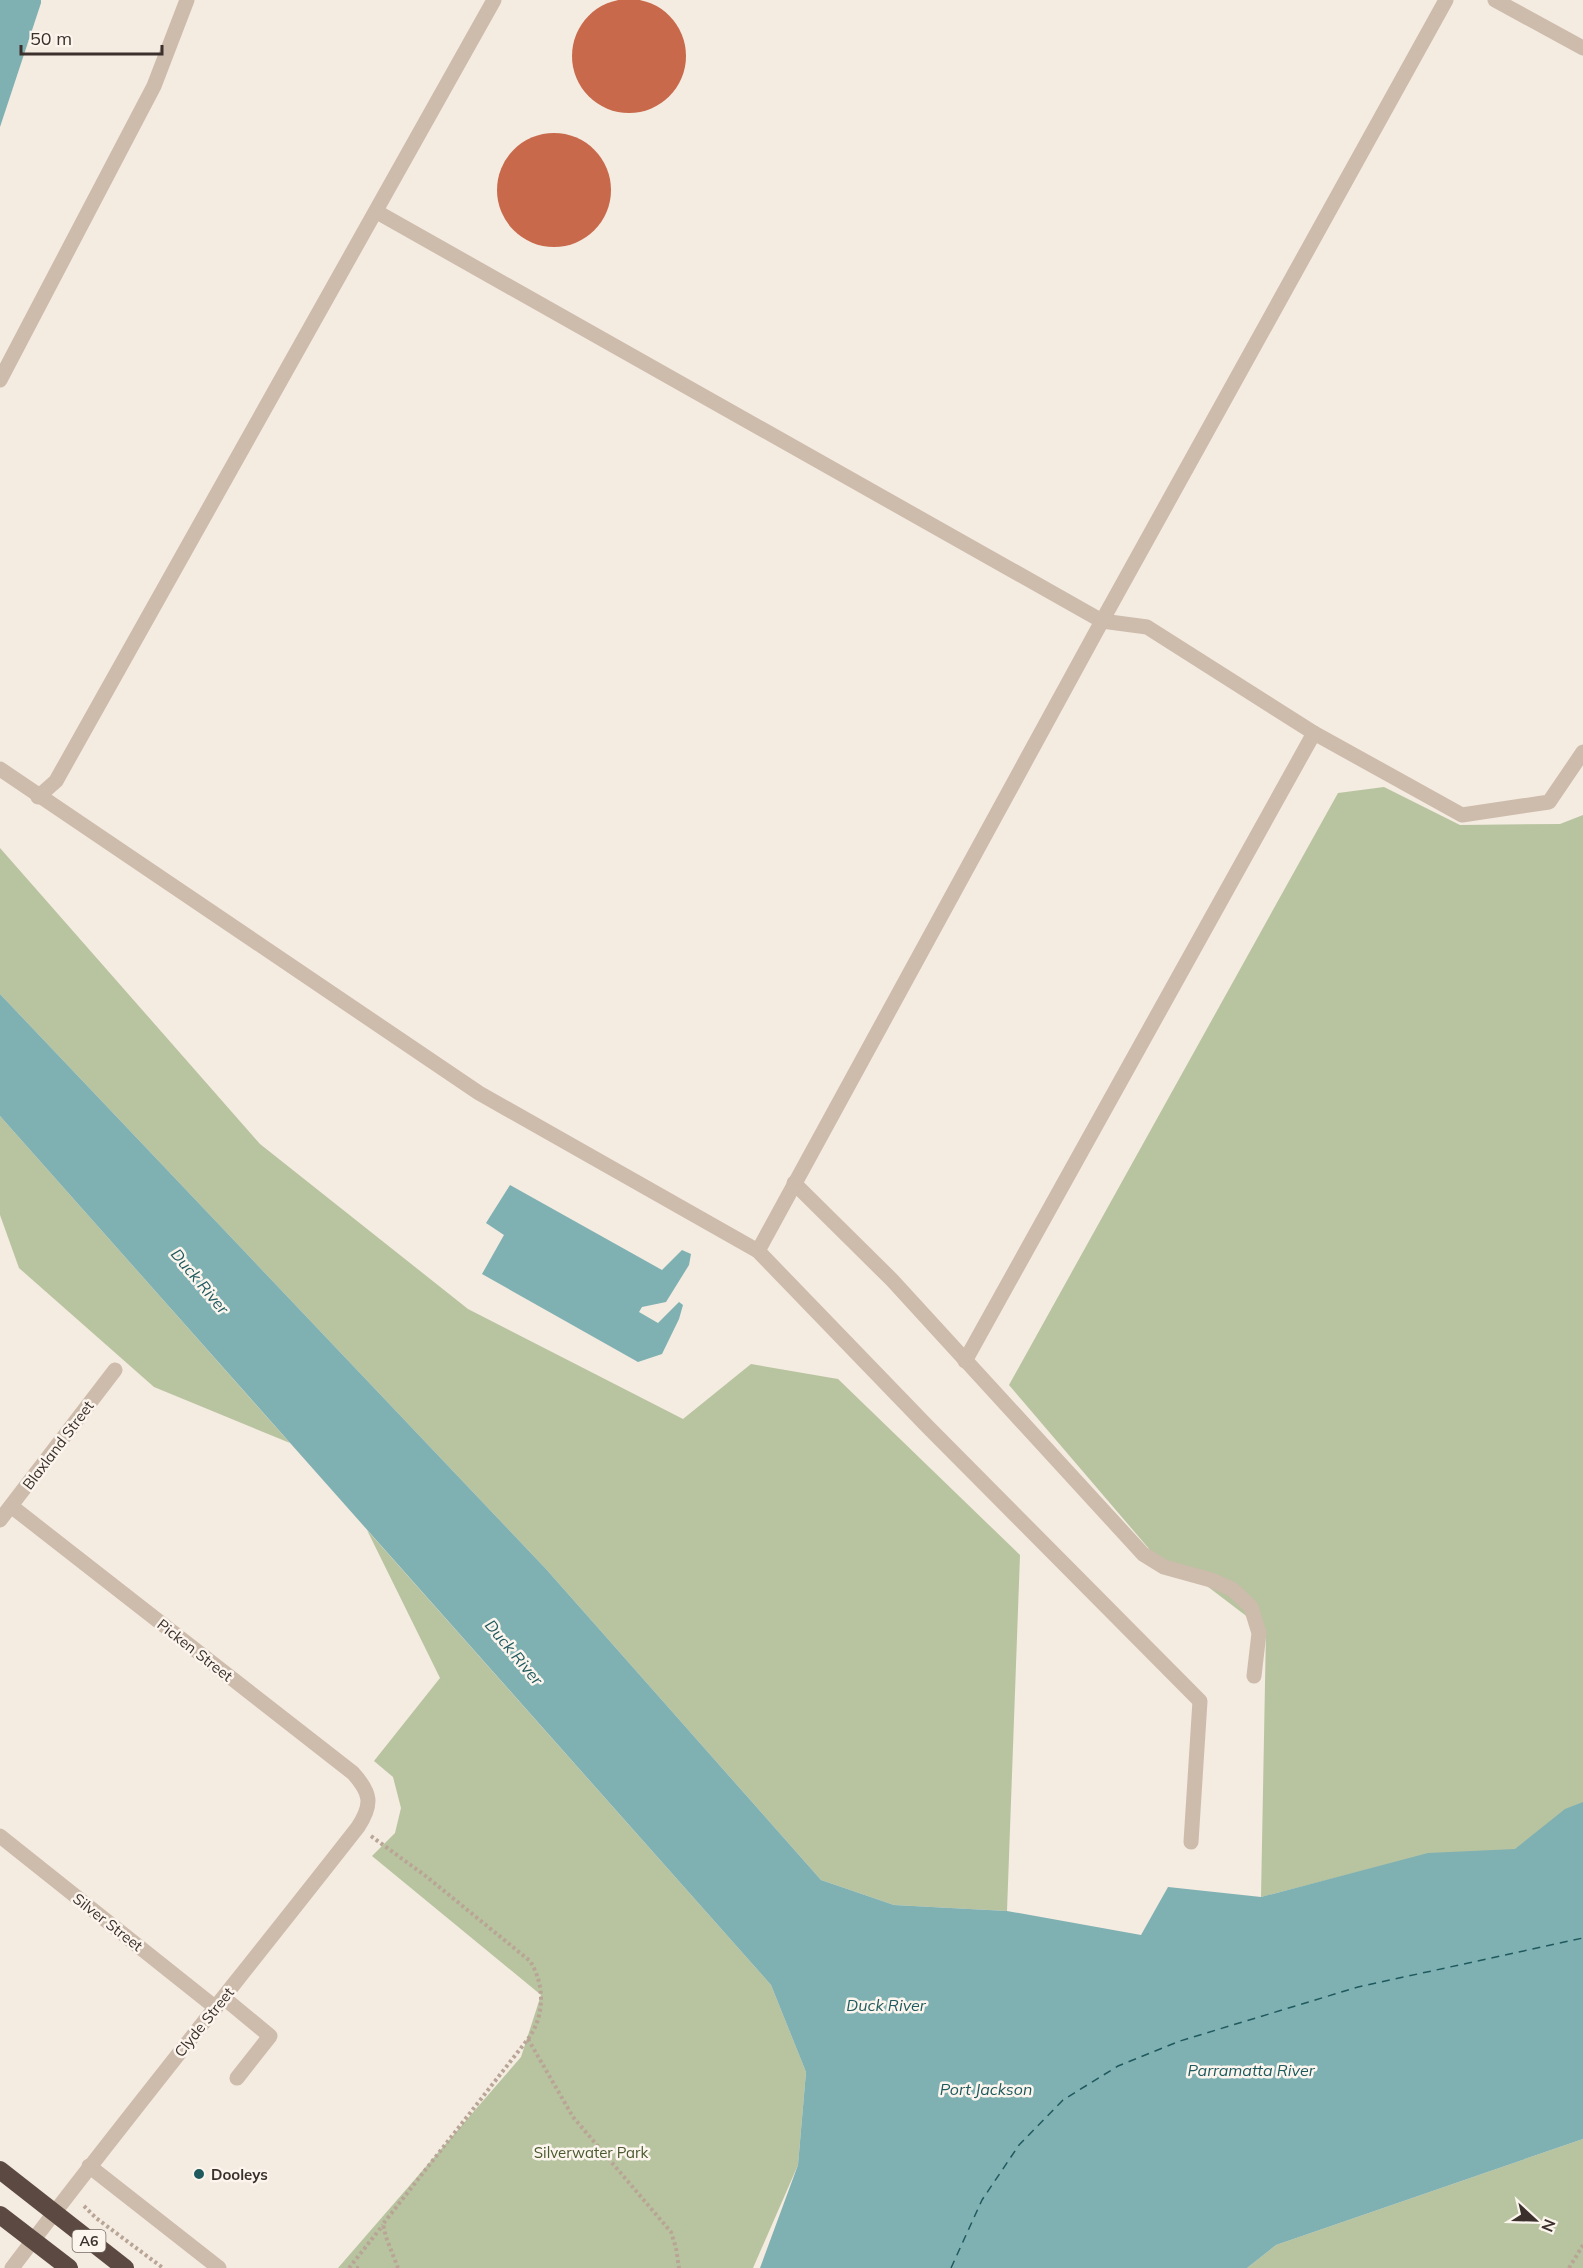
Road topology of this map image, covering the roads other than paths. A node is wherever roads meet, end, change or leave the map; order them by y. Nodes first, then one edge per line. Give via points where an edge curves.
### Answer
1 (187, 0) edge
2 (494, 0) edge
3 (1446, 0) edge
4 (1495, 0) edge
5 (1583, 48) edge
6 (376, 212) junction
7 (0, 380) edge
8 (1102, 621) junction
9 (1314, 734) junction
10 (1583, 752) edge
11 (0, 769) edge
12 (38, 796) junction
13 (794, 1183) junction
14 (758, 1251) junction
15 (965, 1361) junction
16 (115, 1370) dead end
17 (11, 1506) junction
18 (0, 1520) edge
19 (1254, 1676) dead end
20 (368, 1800) joint
21 (0, 1836) edge
22 (1191, 1842) dead end
23 (220, 2003) junction
24 (237, 2078) dead end
25 (89, 2166) junction
26 (0, 2170) edge
27 (53, 2213) junction
28 (0, 2215) edge
29 (33, 2240) junction
30 (12, 2268) edge
31 (69, 2268) edge
32 (125, 2268) edge
33 (219, 2268) edge

1 - 7 street via 154,86
2 - 6 street
3 - 8 street
4 - 5 street
6 - 8 street
6 - 12 street via 56,781
8 - 9 street via 1147,627
8 - 13 street
9 - 10 street via 1462,815 1549,802
9 - 15 street
11 - 12 street
12 - 14 street via 479,1093
13 - 14 street
13 - 15 street via 892,1280
14 - 22 street via 1200,1701
15 - 19 street via 1143,1554 1164,1567 1232,1589 1251,1607 1259,1632
16 - 17 street, Blaxland Street
17 - 18 street, Blaxland Street
17 - 20 street, Picken Street via 353,1773 366,1787
20 - 23 street, Clyde Street via 367,1812 358,1827
21 - 23 street, Silver Street
23 - 24 street, Silver Street via 270,2036
23 - 25 street, Clyde Street
25 - 27 street, Clyde Street
25 - 33 street
26 - 27 highway, A6
27 - 29 street, Clyde Street
27 - 32 highway, A6
28 - 29 highway, A6
29 - 30 street, Clyde Street
29 - 31 highway, A6

